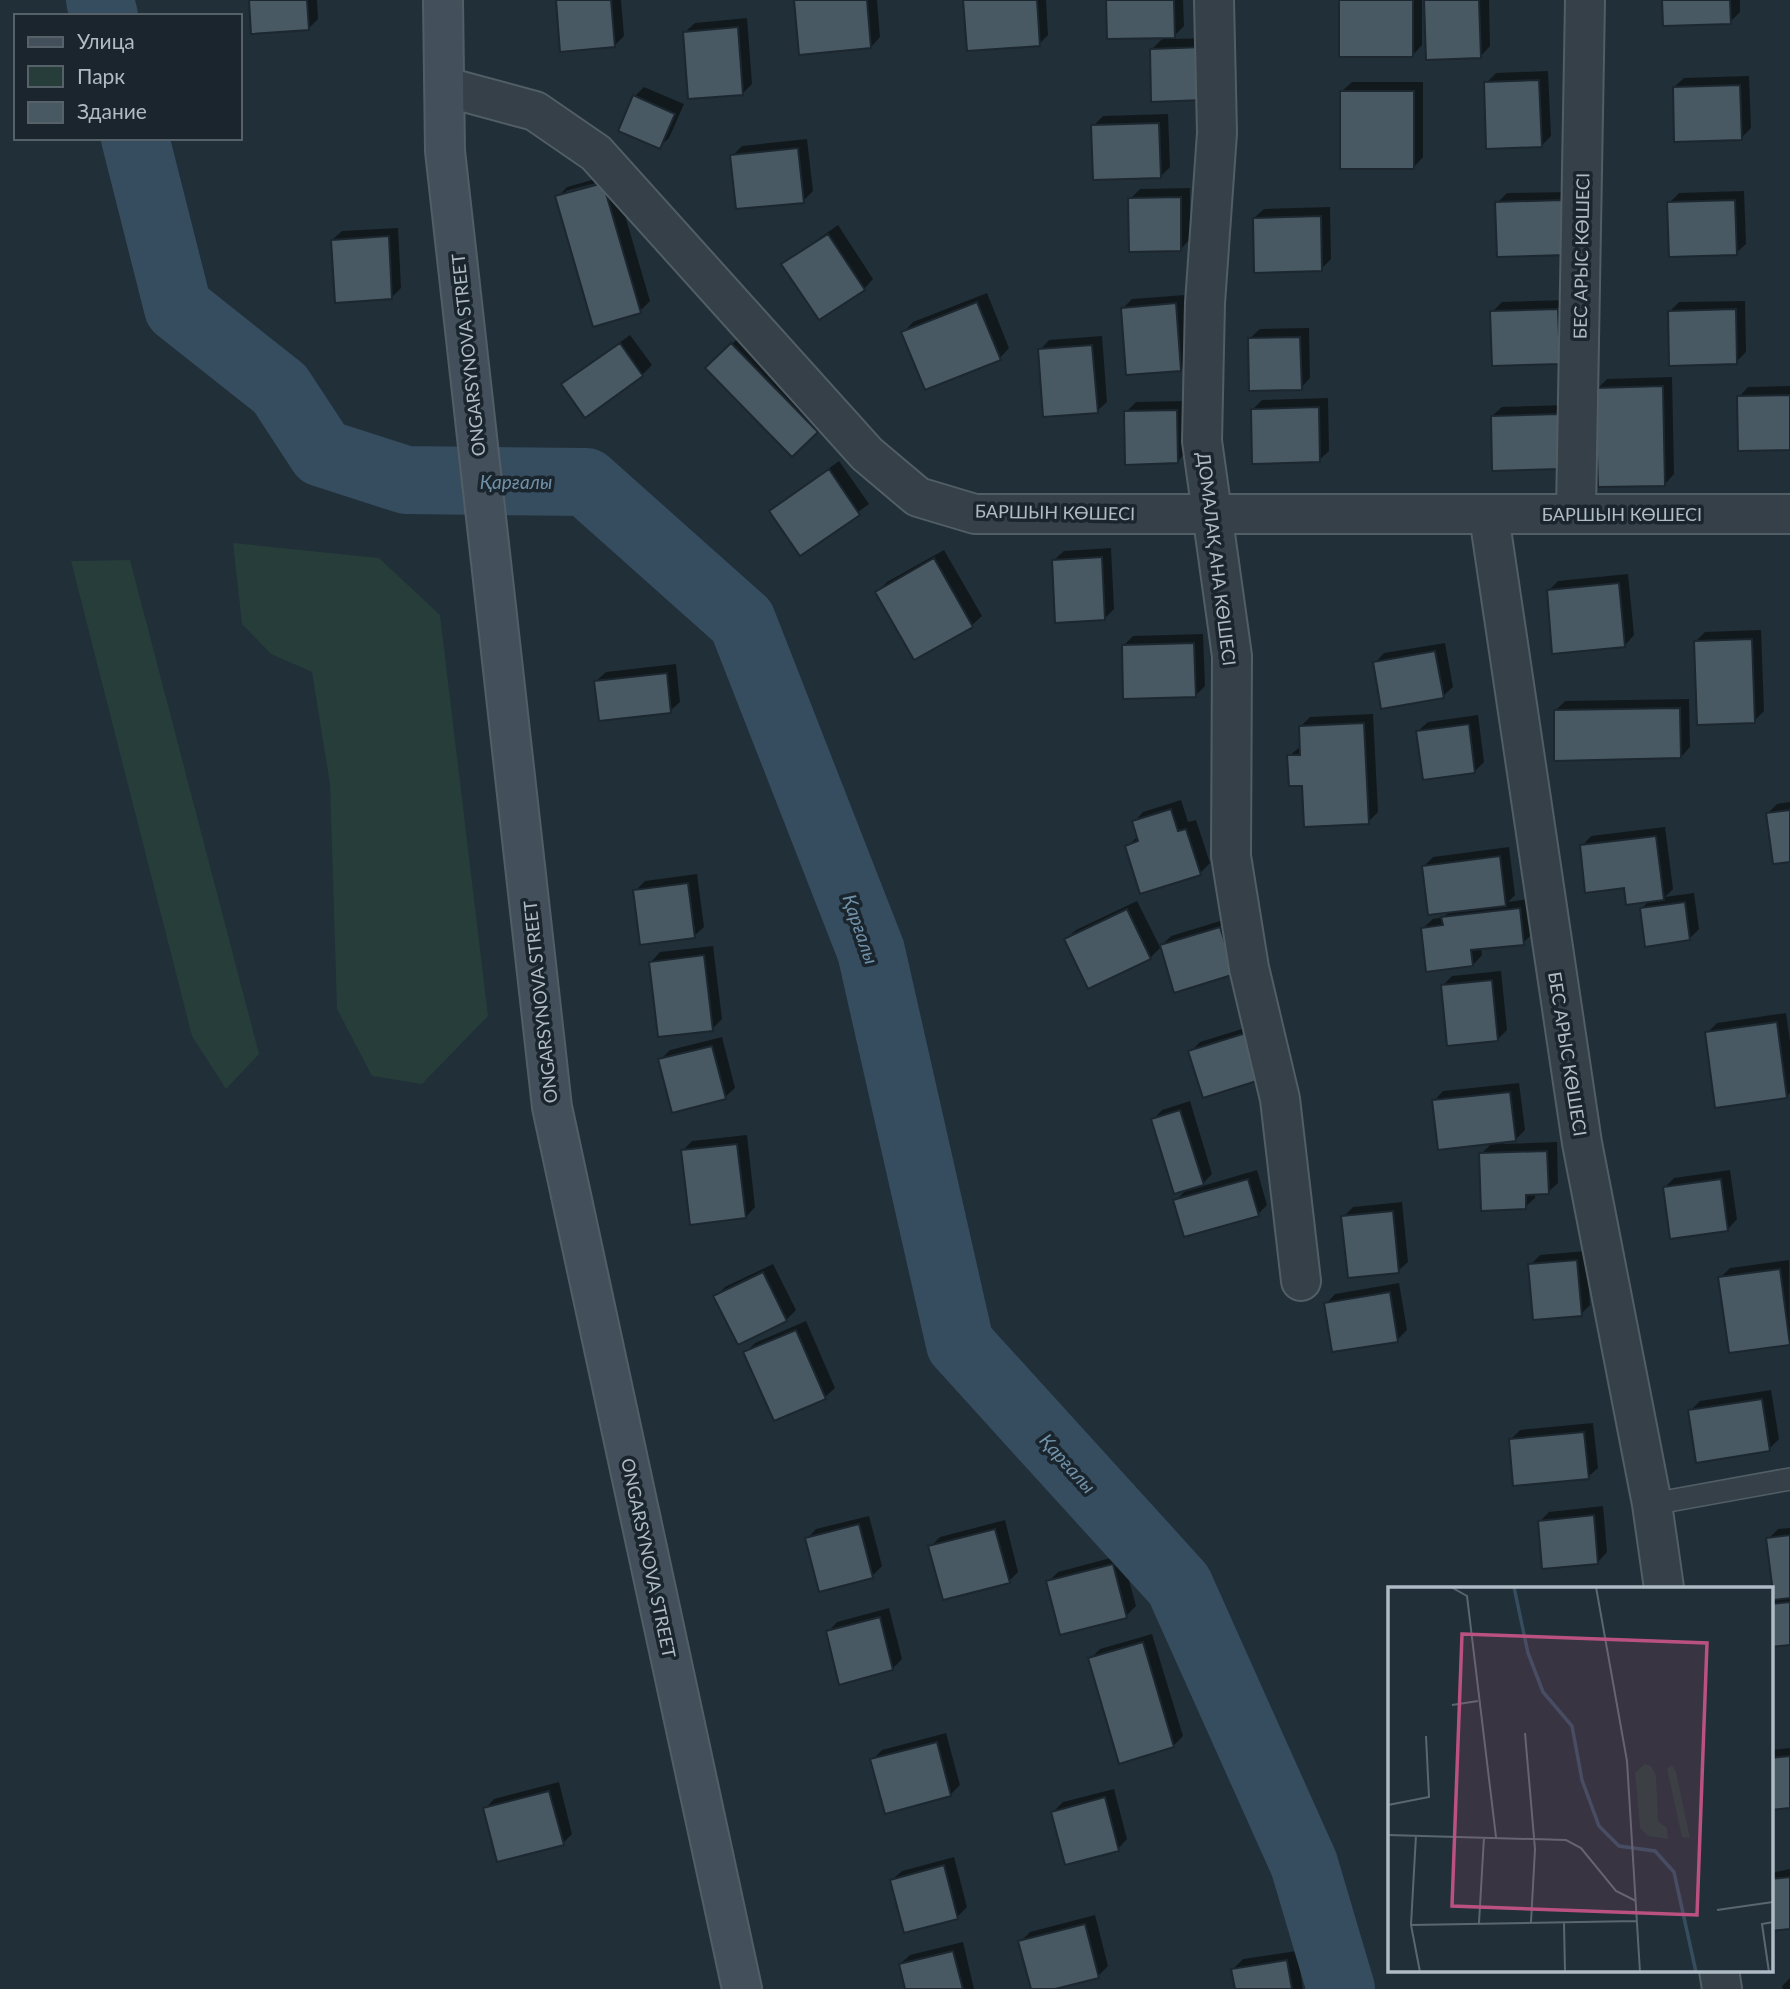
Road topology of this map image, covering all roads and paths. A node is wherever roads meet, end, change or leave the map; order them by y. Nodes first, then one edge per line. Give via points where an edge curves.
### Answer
1 (443, 0) edge
2 (1214, 0) edge
3 (1585, 0) edge
4 (446, 87) junction
5 (1576, 512) junction
6 (1213, 513) junction
7 (1790, 514) edge
8 (1489, 516) junction
9 (1301, 1281) dead end
10 (1790, 1479) edge
11 (1652, 1504) junction
12 (1664, 1587) edge
13 (742, 1989) edge

1 - 4 main road, ONGARSYNOVA STREET
2 - 6 street, ДОМАЛАҚ АНА КӨШЕСІ via 1217,133 1205,303 1202,441
3 - 5 street, БЕС АРЫС КӨШЕСІ
4 - 6 street, БАРШЫН КӨШЕСІ via 535,111 596,153 867,454 918,497 975,514
4 - 13 main road, ONGARSYNOVA STREET via 446,151 552,1107
5 - 7 street, БАРШЫН КӨШЕСІ
5 - 8 street, БАРШЫН КӨШЕСІ
6 - 8 street, БАРШЫН КӨШЕСІ
6 - 9 street, ДОМАЛАҚ АНА КӨШЕСІ via 1232,656 1231,856 1249,968 1280,1099
8 - 11 street, БЕС АРЫС КӨШЕСІ via 1582,1143
10 - 11 lane
11 - 12 street, БЕС АРЫС КӨШЕСІ

